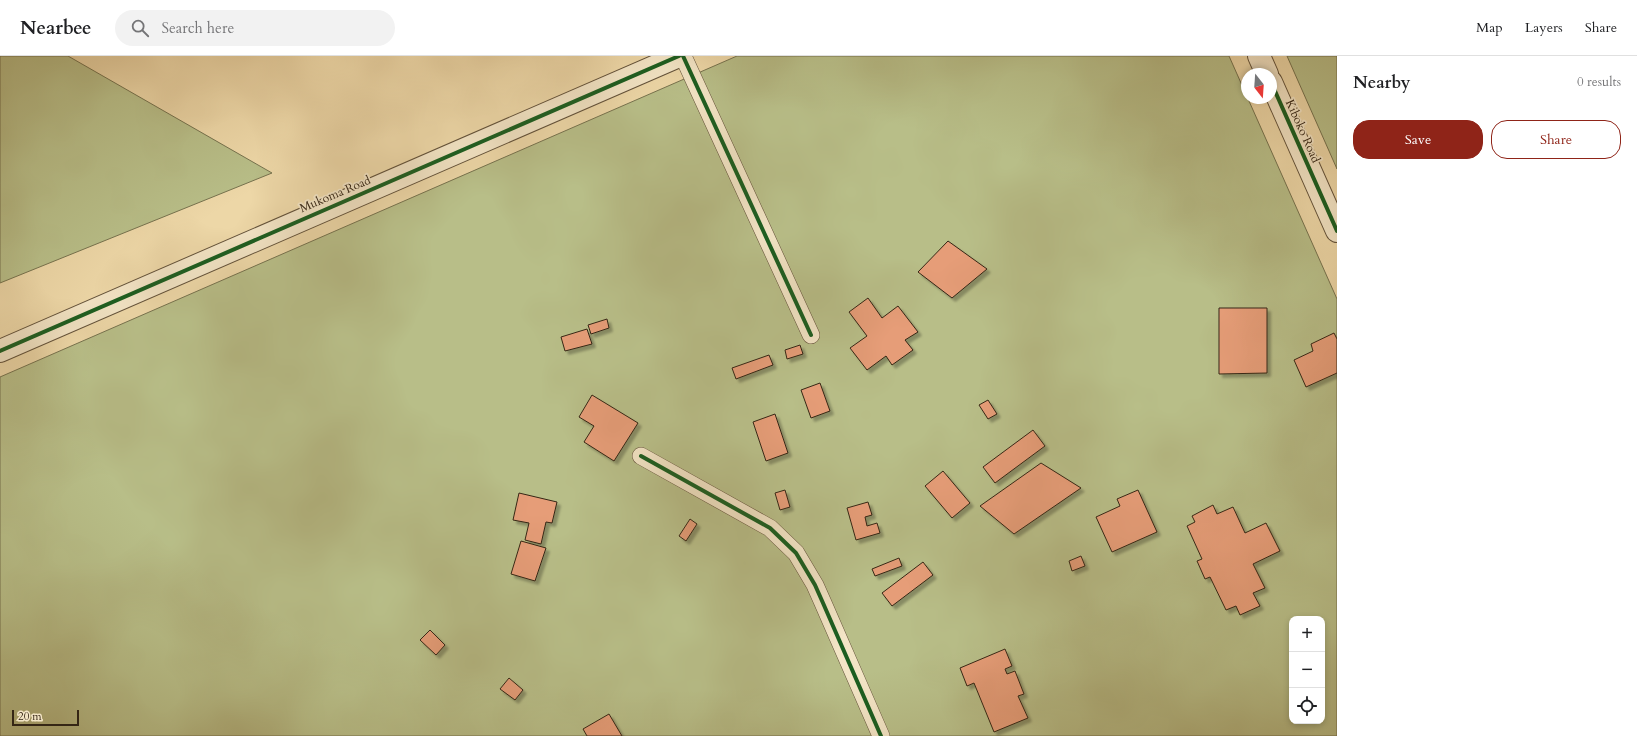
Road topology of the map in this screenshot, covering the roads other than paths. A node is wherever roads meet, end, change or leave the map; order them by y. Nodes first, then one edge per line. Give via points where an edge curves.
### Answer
1 (679, 56) edge
2 (682, 56) edge
3 (1259, 56) edge
4 (1264, 68) edge
5 (1277, 96) edge
6 (1337, 231) edge
7 (811, 335) dead end
8 (0, 351) edge
9 (641, 456) dead end
10 (881, 736) edge

1 - 8 street, Mukoma Road
2 - 7 street
3 - 4 street
5 - 6 street, Kiboko Road
9 - 10 street via 770,528 796,553 820,597

